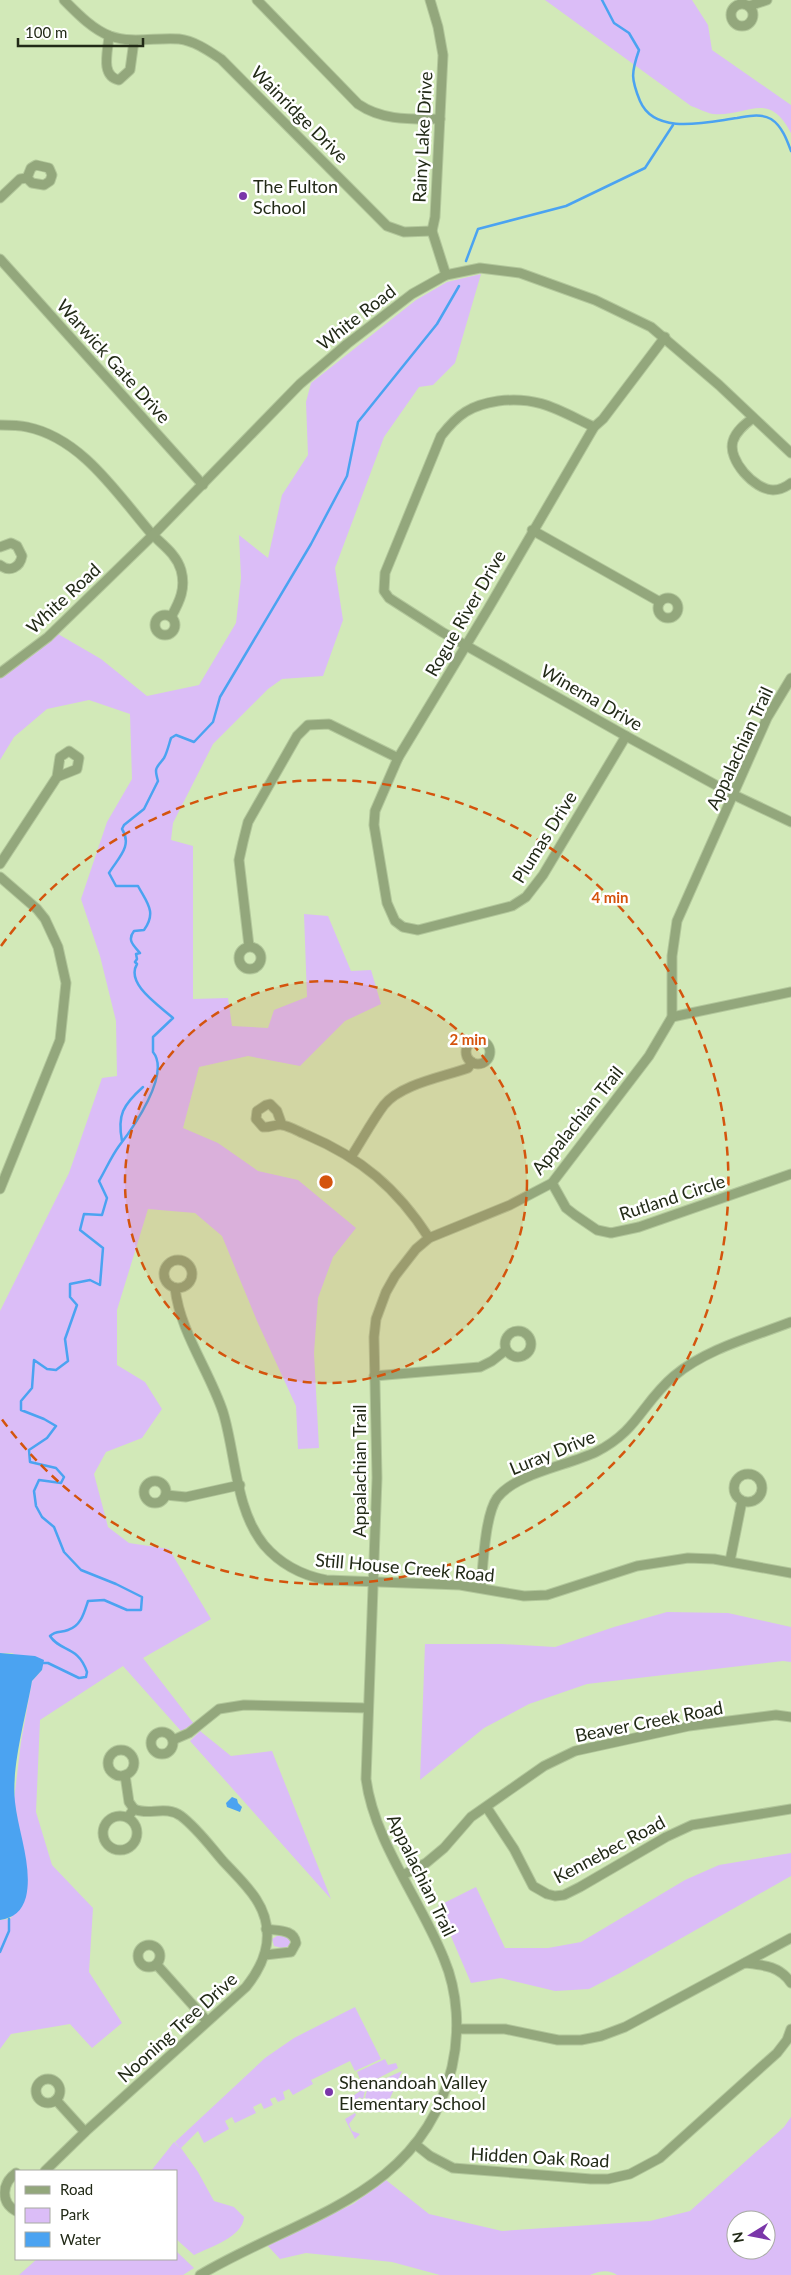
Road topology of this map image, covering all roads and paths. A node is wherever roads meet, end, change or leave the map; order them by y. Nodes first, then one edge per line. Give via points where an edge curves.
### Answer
1 (64, 0) edge
2 (257, 0) edge
3 (430, 0) edge
4 (767, 0) edge
5 (749, 6) dead end
6 (109, 36) junction
7 (134, 41) junction
8 (440, 119) junction
9 (27, 178) dead end
10 (0, 198) edge
11 (432, 231) junction
12 (0, 259) edge
13 (446, 276) junction
14 (665, 337) junction
15 (753, 418) junction
16 (0, 425) edge
17 (594, 427) junction
18 (791, 453) edge
19 (791, 483) edge
20 (203, 485) junction
21 (532, 530) junction
22 (153, 535) junction
23 (0, 547) edge
24 (0, 565) edge
25 (660, 602) dead end
26 (171, 617) dead end
27 (466, 644) junction
28 (0, 673) edge
29 (791, 678) edge
30 (626, 736) junction
31 (398, 758) junction
32 (57, 777) dead end
33 (734, 796) junction
34 (791, 822) edge
35 (0, 864) edge
36 (0, 878) edge
37 (403, 928) joint
38 (249, 946) dead end
39 (791, 992) edge
40 (672, 1017) junction
41 (472, 1062) dead end
42 (282, 1125) dead end
43 (351, 1157) junction
44 (791, 1174) edge
45 (552, 1183) junction
46 (0, 1190) edge
47 (429, 1238) junction
48 (175, 1288) dead end
49 (791, 1322) edge
50 (506, 1350) dead end
51 (374, 1376) junction
52 (240, 1486) junction
53 (166, 1495) dead end
54 (742, 1501) dead end
55 (730, 1562) junction
56 (791, 1573) edge
57 (374, 1582) junction
58 (481, 1587) junction
59 (368, 1708) junction
60 (791, 1717) edge
61 (172, 1740) dead end
62 (125, 1775) dead end
63 (134, 1808) junction
64 (487, 1808) junction
65 (791, 1809) edge
66 (128, 1817) dead end
67 (403, 1875) junction
68 (266, 1929) junction
69 (791, 1938) edge
70 (265, 1955) junction
71 (745, 1963) junction
72 (157, 1965) dead end
73 (791, 1983) edge
74 (207, 2021) junction
75 (456, 2029) junction
76 (791, 2029) edge
77 (56, 2100) dead end
78 (85, 2132) junction
79 (415, 2144) junction
80 (45, 2170) edge
81 (15, 2174) edge
82 (5, 2201) junction
83 (14, 2210) edge
84 (0, 2212) edge
85 (200, 2275) edge

1 - 6 street, Wainridge Drive
2 - 8 street via 358,104 370,112 387,118
3 - 8 street, Rainy Lake Drive via 443,55
4 - 5 street
6 - 7 street, Wainridge Drive
6 - 7 street via 107,72 115,79 122,79 130,70
7 - 11 street, Wainridge Drive via 180,39 209,51 270,107 387,226 404,232
8 - 11 street, Rainy Lake Drive
9 - 10 street via 20,179
11 - 13 street, Rainy Lake Drive
12 - 20 street, Warwick Gate Drive
13 - 14 street, White Road via 480,268 520,273 602,303
13 - 20 street, White Road via 412,294 324,363
14 - 15 street, White Road
14 - 17 street, Rogue River Drive
15 - 18 street, White Road
15 - 19 street via 738,430 732,442 740,469 768,490
16 - 22 street via 27,427 51,435 70,447 95,467
17 - 21 street, Rogue River Drive
17 - 27 street, Winema Drive via 532,401 516,399 469,408 441,436 385,573 384,590 389,598
20 - 22 street, White Road
21 - 25 street
21 - 27 street, Rogue River Drive
22 - 26 street via 172,553 181,569 183,589
22 - 28 street, White Road via 48,637
23 - 24 street via 11,543 20,549 22,556 20,563 13,568
27 - 30 street, Winema Drive
27 - 31 street, Rogue River Drive
29 - 33 street, Appalachian Trail via 767,718
30 - 33 street, Winema Drive
30 - 37 street, Plumas Drive via 543,875 526,897 512,906 488,913 418,930
31 - 37 street, Rogue River Drive via 374,810 374,825 387,904 395,921
31 - 38 street via 329,724 308,725 297,736 248,822 243,842 239,860
32 - 35 street
33 - 34 street, Winema Drive
33 - 40 street, Appalachian Trail via 677,921 672,956
36 - 46 street via 45,919 58,947 66,983 60,1040
39 - 40 street
40 - 45 street, Appalachian Trail via 649,1056
41 - 43 street via 468,1068 420,1083 393,1098
42 - 43 street
43 - 47 street via 397,1194
44 - 45 street, Rutland Circle via 638,1227 611,1233 597,1230 566,1208
45 - 47 street, Appalachian Trail
47 - 51 street, Appalachian Trail via 399,1270 381,1305 374,1337
48 - 52 street, Still House Creek Road via 184,1326 223,1412
49 - 58 street, Luray Drive via 711,1353 674,1375 634,1424 610,1445 584,1458 516,1481 504,1490 490,1513
50 - 51 street via 480,1367
51 - 57 street, Appalachian Trail via 377,1478
52 - 53 street via 186,1497
52 - 57 street, Still House Creek Road via 252,1526 264,1545 291,1569 326,1580
54 - 55 street
55 - 56 street, Still House Creek Road
55 - 58 street, Still House Creek Road via 688,1558 637,1566 547,1595 524,1596
57 - 58 street, Still House Creek Road
57 - 59 street, Appalachian Trail
59 - 61 street via 244,1705 219,1709 189,1733
59 - 67 street, Appalachian Trail via 366,1779 369,1799
60 - 64 street, Beaver Creek Road via 776,1715 689,1726 575,1751 544,1766
62 - 63 street via 129,1802
63 - 66 street
63 - 68 street, Nooning Tree Drive via 141,1812 165,1810 180,1816 197,1831 255,1898
64 - 65 street, Kennebec Road via 534,1886 555,1896 580,1887 692,1825
64 - 67 street, Beaver Creek Road via 471,1817 426,1863
67 - 75 street, Appalachian Trail via 445,1960 455,1997
68 - 70 street, Nooning Tree Drive
68 - 70 street via 290,1933 296,1938 296,1943 291,1952
69 - 71 street
70 - 74 street, Nooning Tree Drive via 258,1972 246,1987
71 - 73 street via 768,1965
71 - 75 street via 625,2028 601,2036 558,2040 505,2029
72 - 74 street
74 - 78 street, Nooning Tree Drive
75 - 79 street, Appalachian Trail via 453,2063 444,2095 431,2123
76 - 79 street, Hidden Oak Road via 787,2040 765,2065 660,2158 630,2174 591,2179 453,2168
77 - 78 street
78 - 80 street, Nooning Tree Drive
79 - 85 street, Appalachian Trail via 391,2171 363,2191
81 - 82 street via 4,2187
82 - 83 street
82 - 84 street
83 - 84 street

